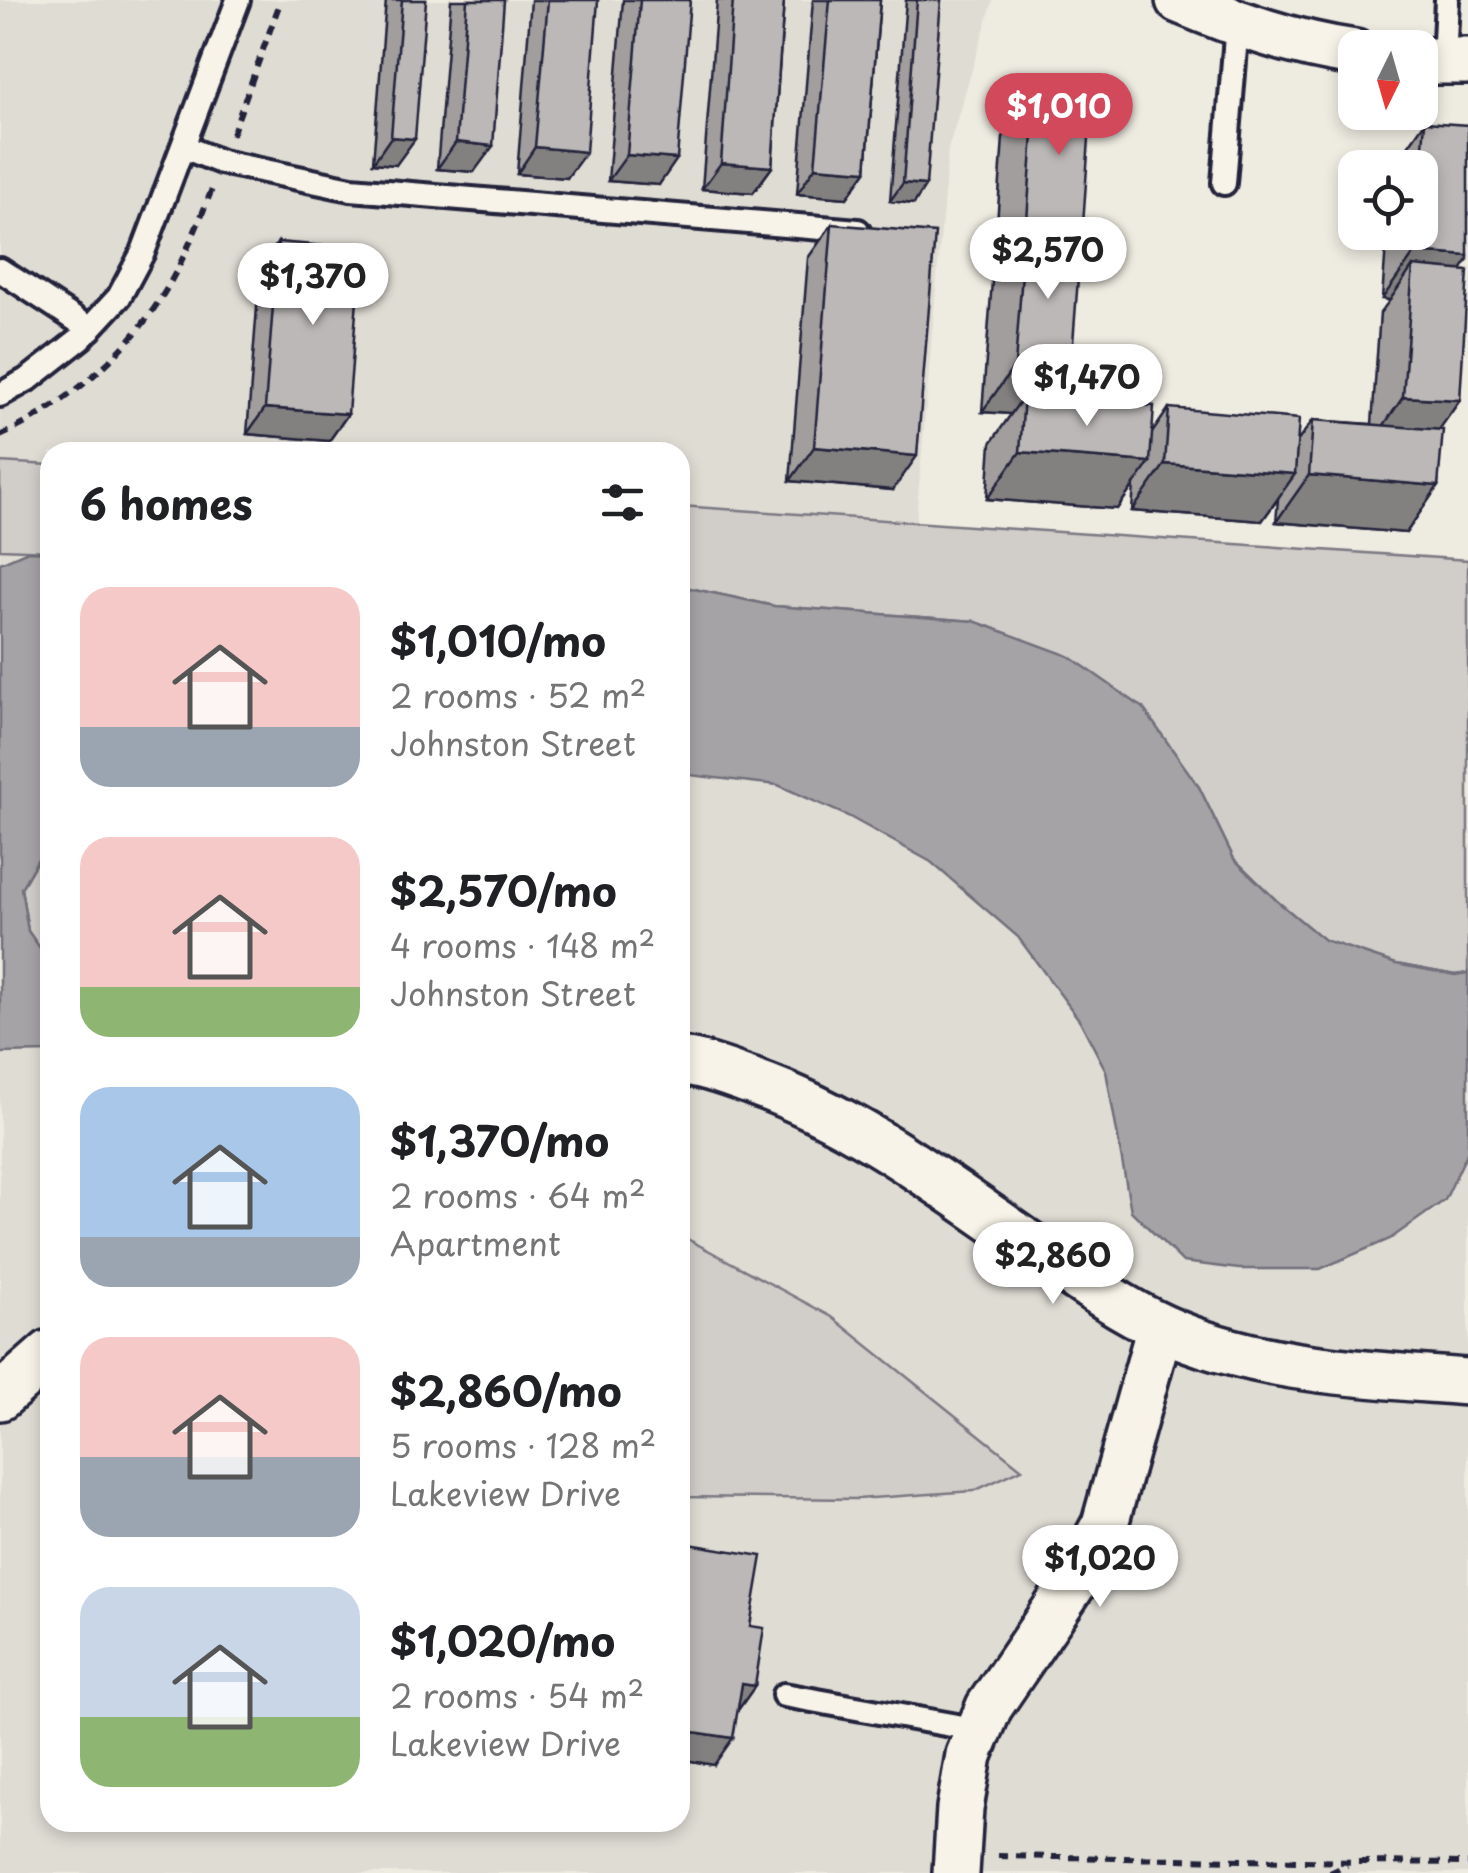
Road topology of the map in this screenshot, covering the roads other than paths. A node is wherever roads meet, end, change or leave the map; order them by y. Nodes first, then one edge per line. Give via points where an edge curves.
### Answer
1 (238, 0) edge
2 (1178, 0) edge
3 (1447, 0) edge
4 (1237, 24) junction
5 (1338, 50) edge
6 (1444, 61) edge
7 (184, 146) junction
8 (1224, 183) dead end
9 (866, 232) edge
10 (0, 270) edge
11 (90, 328) junction
12 (0, 396) edge
13 (690, 1063) edge
14 (1160, 1327) junction
15 (40, 1362) edge
16 (1468, 1382) edge
17 (0, 1397) edge
18 (784, 1695) dead end
19 (979, 1730) junction
20 (956, 1864) edge

1 - 7 lane
2 - 4 street
3 - 6 lane
4 - 5 street
4 - 8 lane
7 - 9 lane via 222,162 352,190
7 - 11 lane via 143,252 119,297
10 - 11 lane
11 - 12 lane
13 - 14 street via 792,1096 884,1146 1091,1288
14 - 16 street via 1285,1364
14 - 19 street via 1106,1524
15 - 17 street
18 - 19 lane
19 - 20 street via 969,1754

